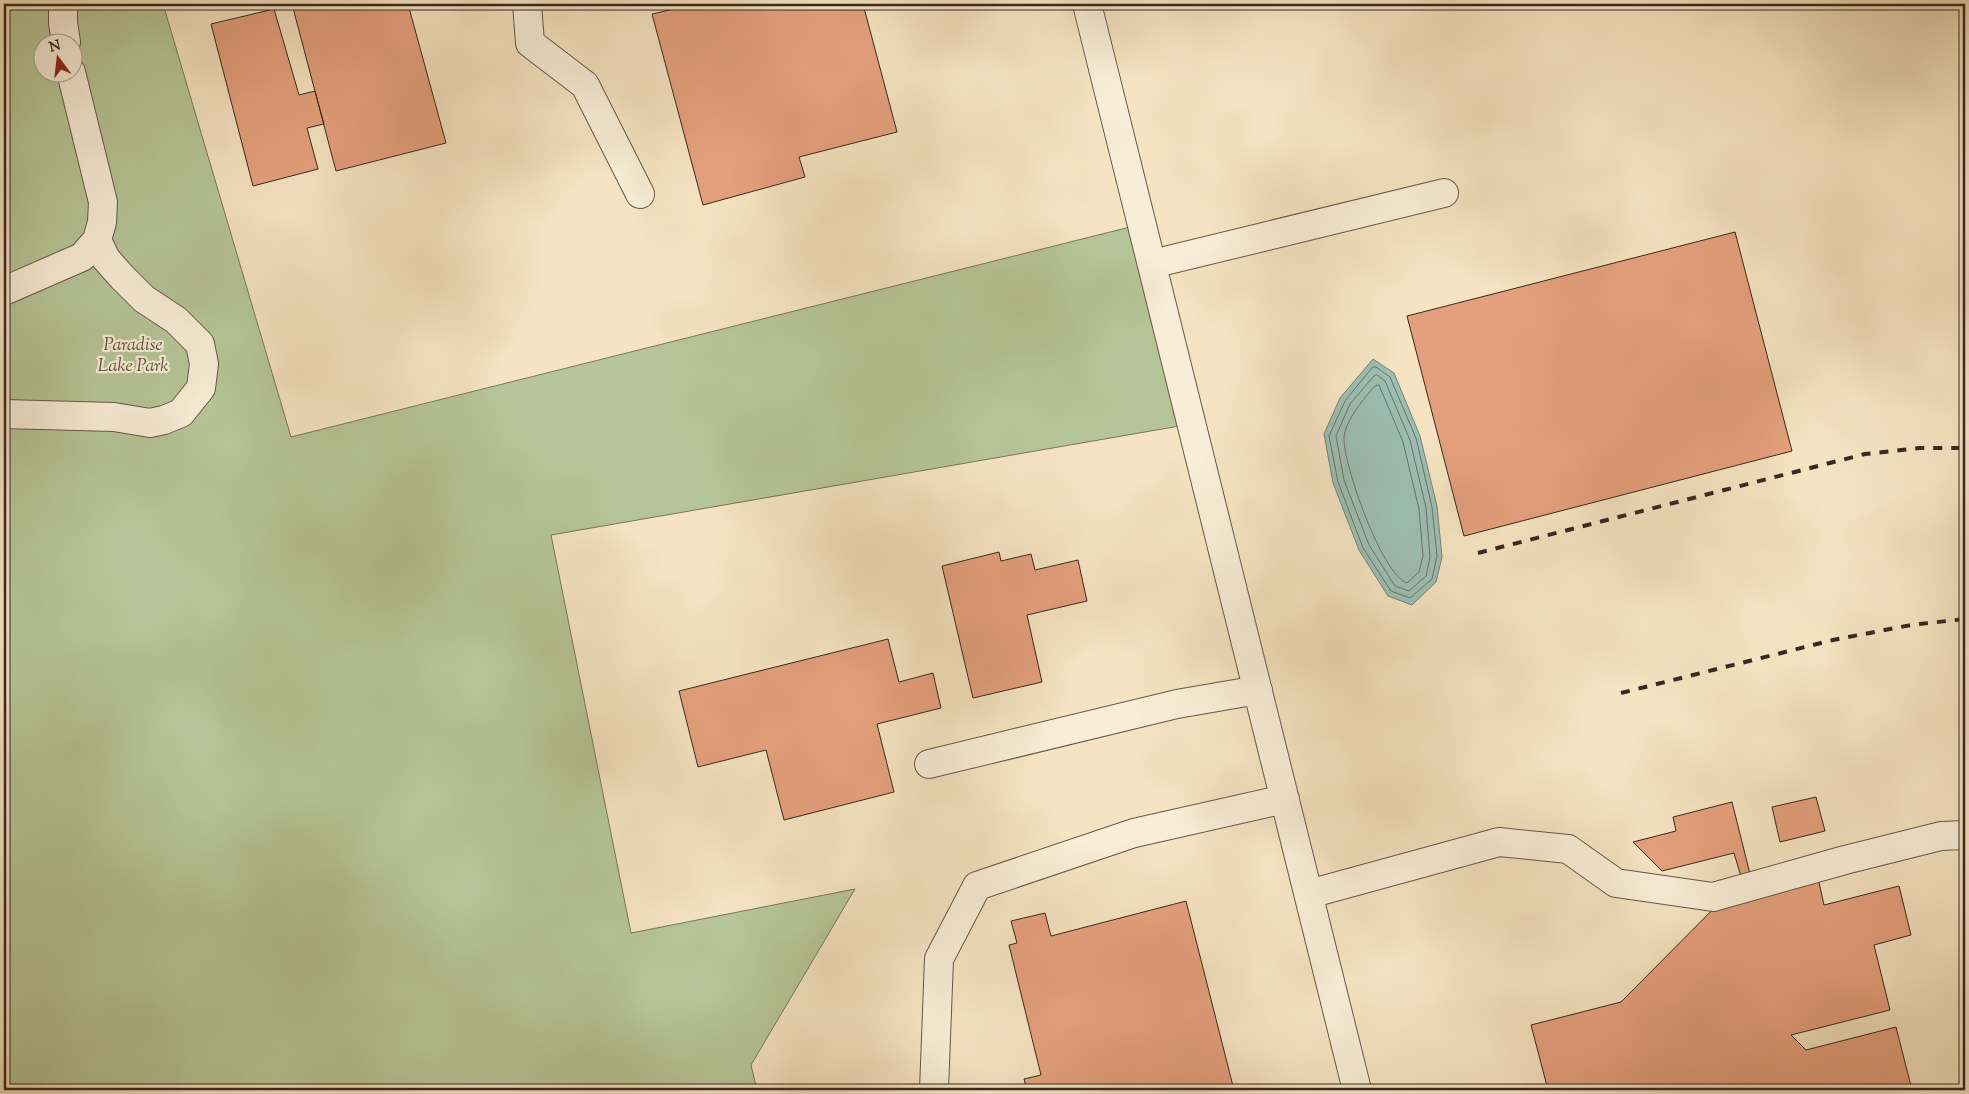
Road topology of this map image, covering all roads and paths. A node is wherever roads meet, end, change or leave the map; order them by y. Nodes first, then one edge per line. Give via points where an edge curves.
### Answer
1 (63, 4) edge
2 (527, 4) edge
3 (1087, 4) edge
4 (64, 32) edge
5 (73, 82) edge
6 (1444, 193) dead end
7 (640, 194) dead end
8 (97, 240) junction
9 (1152, 264) junction
10 (4, 291) edge
11 (4, 414) edge
12 (1258, 690) junction
13 (929, 764) dead end
14 (1285, 800) junction
15 (1965, 835) edge
16 (1308, 894) junction
17 (934, 1090) edge
18 (1357, 1090) edge

1 - 4 street
2 - 7 street via 530,43 584,85
3 - 9 street
5 - 8 street via 103,202
6 - 9 street
8 - 10 street via 82,257
8 - 11 street via 106,259 138,293 176,320 200,344 204,364 201,388 181,413 150,423 114,417
9 - 12 street
12 - 13 street via 1178,704
12 - 14 street
14 - 16 street
14 - 17 street via 1134,833 977,886 939,959
15 - 16 street via 1941,836 1854,857 1714,897 1616,883 1568,849 1499,842
16 - 18 street

